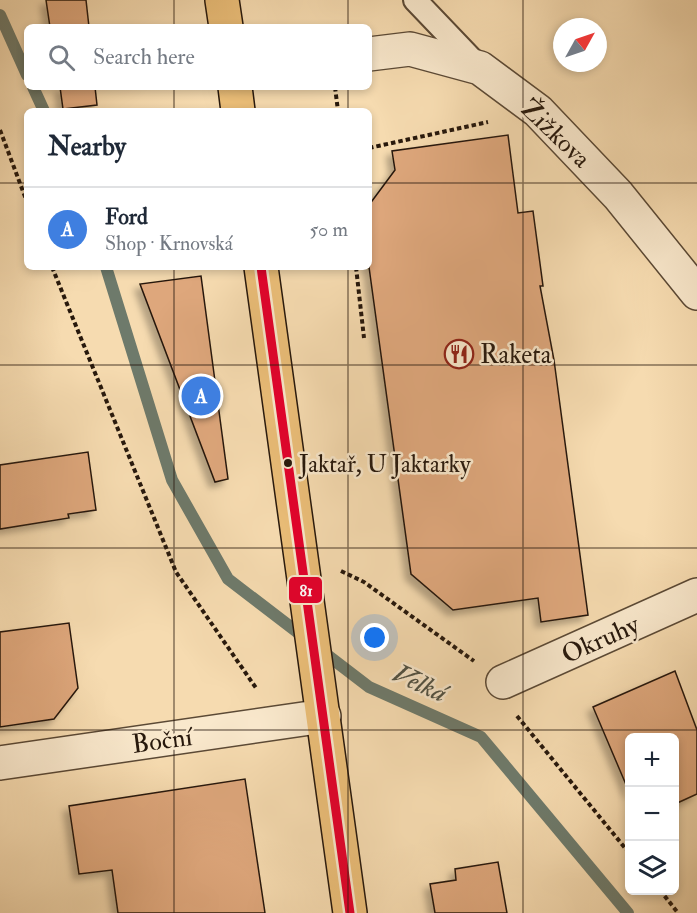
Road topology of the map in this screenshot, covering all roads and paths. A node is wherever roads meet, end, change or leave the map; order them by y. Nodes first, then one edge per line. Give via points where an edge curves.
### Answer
1 (222, 0) edge
2 (415, 0) edge
3 (226, 24) edge
4 (372, 54) edge
5 (480, 68) junction
6 (235, 90) edge
7 (335, 90) edge
8 (238, 108) edge
9 (338, 108) edge
10 (538, 111) junction
11 (0, 130) edge
12 (372, 147) edge
13 (24, 194) edge
14 (53, 270) edge
15 (261, 270) edge
16 (356, 270) edge
17 (697, 293) edge
18 (364, 338) dead end
19 (302, 562) junction
20 (697, 595) edge
21 (503, 682) junction
22 (324, 716) junction
23 (281, 723) junction
24 (0, 763) edge
25 (625, 848) edge
26 (663, 895) edge
27 (350, 913) edge
28 (678, 913) edge

1 - 3 main road
2 - 5 lane
4 - 5 street, Žižkova via 410,49
5 - 10 street, Žižkova
6 - 8 main road
7 - 9 path
10 - 12 path
10 - 17 street, Žižkova via 618,195
11 - 13 path
14 - 23 path via 176,572
15 - 19 main road
16 - 18 path
19 - 21 path via 364,582
19 - 22 main road
20 - 21 street, Okruhy
21 - 25 path via 512,709
22 - 23 street, Boční
22 - 27 main road
23 - 24 street, Boční
26 - 28 path

